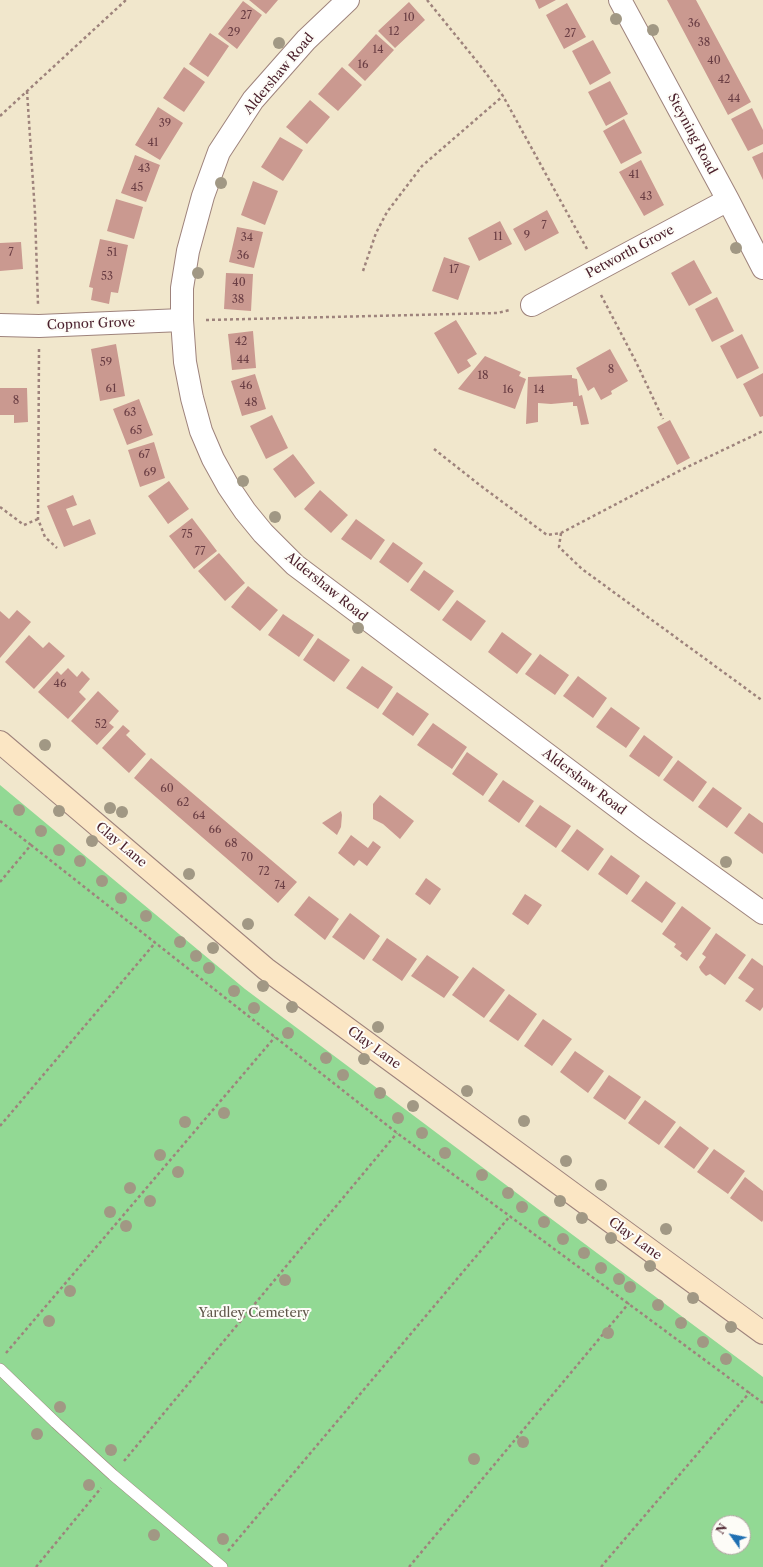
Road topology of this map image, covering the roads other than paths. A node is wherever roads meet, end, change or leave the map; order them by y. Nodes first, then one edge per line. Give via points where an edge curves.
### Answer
1 (348, 0) edge
2 (620, 0) edge
3 (728, 200) junction
4 (763, 268) edge
5 (532, 305) road end
6 (182, 320) junction
7 (0, 325) edge
8 (0, 742) edge
9 (763, 913) edge
10 (763, 1333) edge
11 (0, 1369) edge
12 (220, 1565) edge

1 - 6 street, Aldershaw Road via 306,40 253,100 219,152 203,196 188,251 182,288
2 - 3 street, Steyning Road
3 - 4 street, Steyning Road
3 - 5 street, Petworth Grove
6 - 7 street, Copnor Grove via 39,326
6 - 9 street, Aldershaw Road via 185,362 201,430 228,486 263,533 295,565 328,591
8 - 10 street, Clay Lane via 266,969
11 - 12 lane via 113,1475

